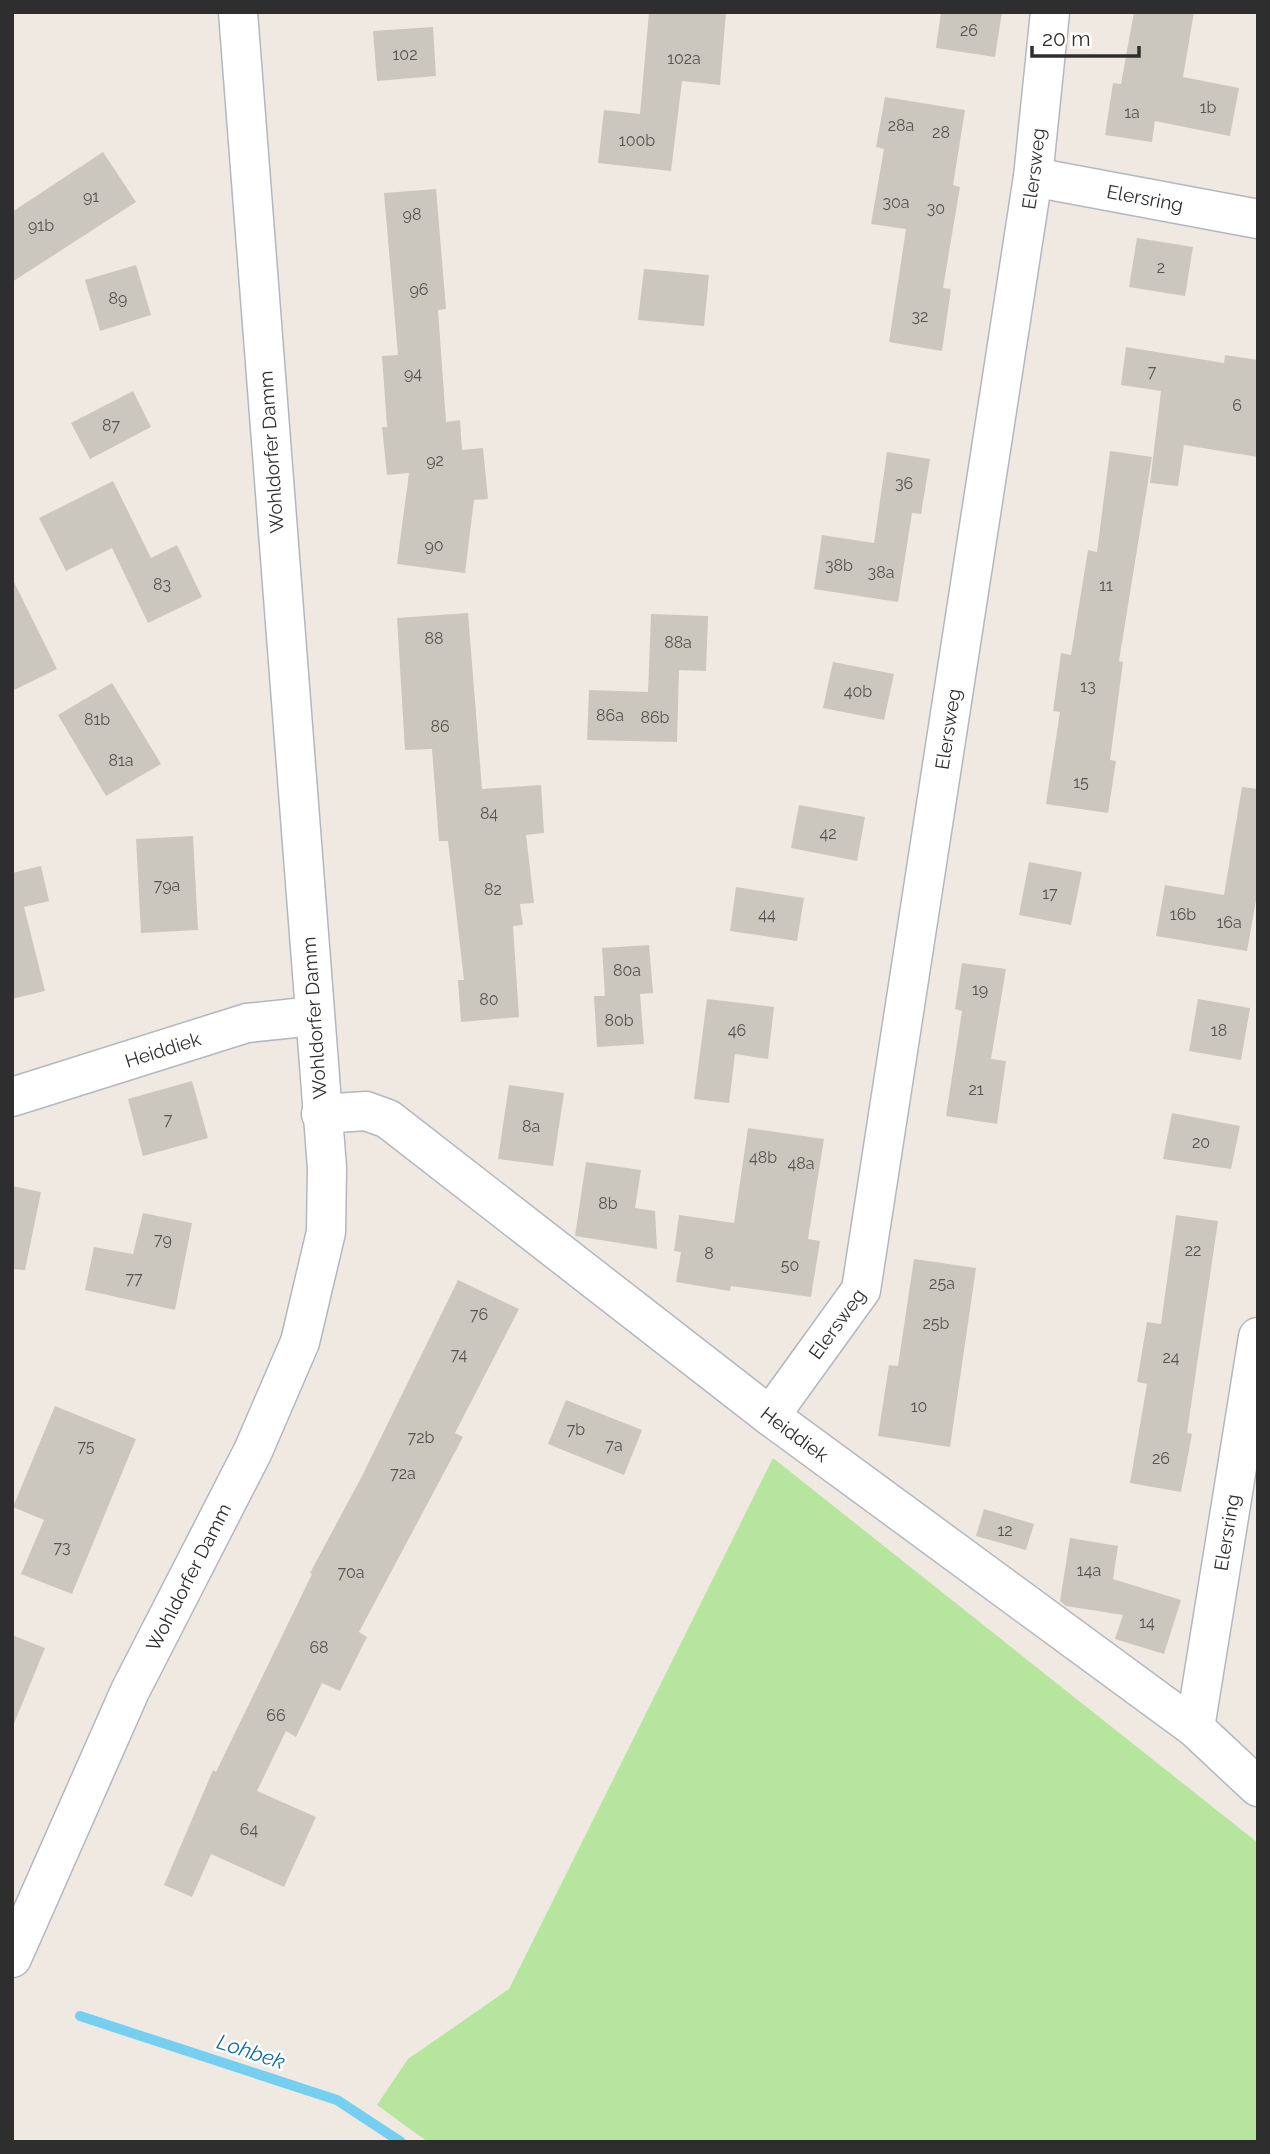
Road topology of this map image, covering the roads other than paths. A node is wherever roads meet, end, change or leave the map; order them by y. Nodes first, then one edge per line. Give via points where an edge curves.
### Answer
1 (238, 12) edge
2 (1050, 12) edge
3 (1033, 177) junction
4 (1258, 219) edge
5 (314, 1016) junction
6 (12, 1097) edge
7 (321, 1114) junction
8 (1258, 1337) edge
9 (770, 1416) junction
10 (1195, 1728) junction
11 (1258, 1787) edge
12 (12, 1958) edge

1 - 5 street, Wohldorfer Damm
2 - 3 street, Elersweg
3 - 4 street, Elersring
3 - 9 street, Elersweg via 861,1290
5 - 6 street, Heiddiek via 247,1023
5 - 7 street, Wohldorfer Damm
7 - 9 street, Heiddiek via 366,1111 388,1119
7 - 12 street, Wohldorfer Damm via 327,1168 326,1232 300,1342 253,1451 135,1680
8 - 10 street, Elersring
9 - 10 street, Heiddiek
10 - 11 street, Heiddiek

